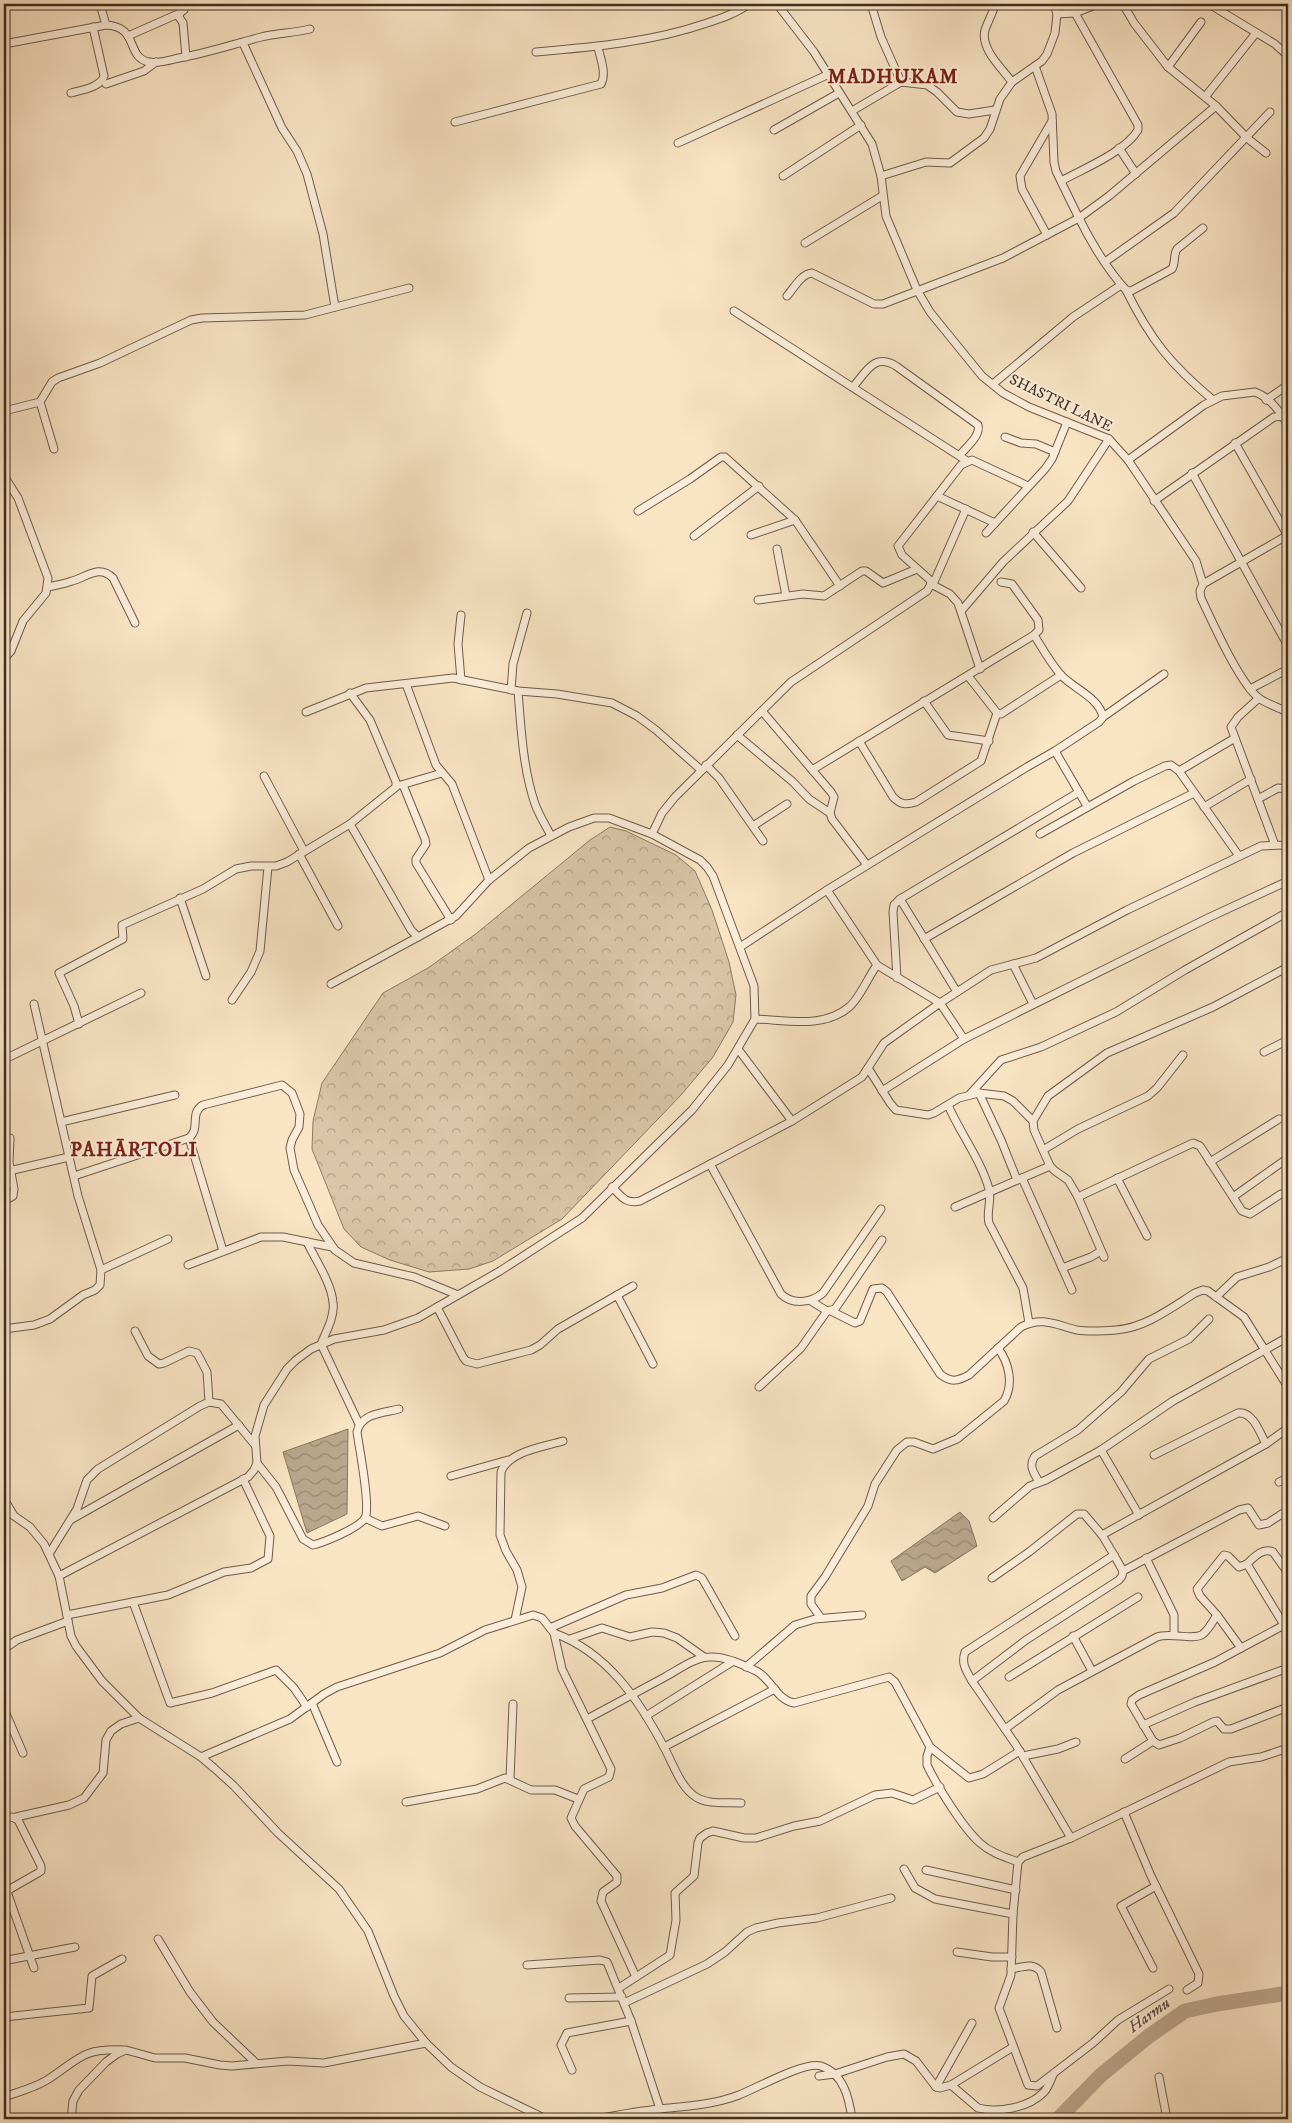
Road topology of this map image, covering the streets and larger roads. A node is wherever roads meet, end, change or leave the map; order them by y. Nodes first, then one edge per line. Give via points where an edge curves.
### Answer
1 (100, 4) edge
2 (184, 4) edge
3 (749, 4) edge
4 (776, 4) edge
5 (872, 4) edge
6 (996, 4) edge
7 (1054, 4) edge
8 (1098, 4) edge
9 (1123, 4) edge
10 (1209, 4) edge
11 (1283, 4) edge
12 (1288, 9) edge
13 (180, 13) junction
14 (1075, 13) junction
15 (1057, 14) junction
16 (1201, 22) dead end
17 (106, 25) junction
18 (93, 28) junction
19 (310, 28) dead end
20 (1256, 33) junction
21 (128, 36) junction
22 (243, 43) junction
23 (4, 44) edge
24 (598, 47) junction
25 (536, 52) dead end
26 (1288, 56) edge
27 (186, 57) junction
28 (156, 62) junction
29 (1035, 66) junction
30 (1168, 66) junction
31 (827, 75) junction
32 (901, 82) junction
33 (1012, 82) junction
34 (106, 84) dead end
35 (71, 93) dead end
36 (839, 93) junction
37 (1206, 97) junction
38 (1216, 106) junction
39 (995, 110) junction
40 (852, 111) junction
41 (1270, 112) dead end
42 (1053, 121) junction
43 (454, 122) dead end
44 (861, 125) junction
45 (774, 130) dead end
46 (1247, 138) junction
47 (678, 143) dead end
48 (1119, 148) junction
49 (1266, 153) dead end
50 (1136, 174) junction
51 (783, 176) dead end
52 (881, 176) junction
53 (1061, 181) junction
54 (882, 196) junction
55 (1079, 218) junction
56 (1203, 228) dead end
57 (1047, 235) junction
58 (806, 243) dead end
59 (1105, 262) junction
60 (409, 288) dead end
61 (1124, 288) junction
62 (917, 290) junction
63 (787, 296) dead end
64 (336, 307) junction
65 (734, 311) dead end
66 (993, 384) junction
67 (1288, 385) edge
68 (853, 387) junction
69 (1213, 400) junction
70 (1266, 400) junction
71 (40, 402) junction
72 (4, 411) edge
73 (1285, 416) edge
74 (1066, 422) junction
75 (1288, 426) edge
76 (1006, 437) dead end
77 (1109, 439) junction
78 (1235, 443) junction
79 (54, 449) dead end
80 (1054, 452) junction
81 (960, 456) junction
82 (967, 460) junction
83 (1128, 460) junction
84 (1192, 473) junction
85 (4, 476) edge
86 (759, 486) junction
87 (1028, 486) junction
88 (937, 496) junction
89 (1154, 501) junction
90 (966, 509) junction
91 (638, 510) dead end
92 (795, 520) junction
93 (995, 523) junction
94 (1033, 532) junction
95 (986, 534) dead end
96 (751, 535) dead end
97 (694, 536) dead end
98 (1288, 536) edge
99 (777, 549) dead end
100 (1241, 563) junction
101 (917, 569) junction
102 (1001, 582) dead end
103 (931, 584) junction
104 (1203, 584) junction
105 (840, 586) junction
106 (48, 587) junction
107 (1081, 588) dead end
108 (786, 596) junction
109 (758, 600) dead end
110 (962, 610) junction
111 (527, 613) dead end
112 (461, 615) dead end
113 (135, 623) dead end
114 (1034, 635) junction
115 (1288, 646) edge
116 (4, 659) edge
117 (980, 669) junction
118 (1288, 669) edge
119 (1164, 674) dead end
120 (1060, 675) junction
121 (968, 676) junction
122 (461, 680) junction
123 (406, 684) junction
124 (1250, 689) junction
125 (514, 691) junction
126 (350, 693) junction
127 (1259, 698) junction
128 (924, 701) junction
129 (762, 711) junction
130 (306, 712) dead end
131 (1288, 712) edge
132 (997, 713) junction
133 (1103, 717) junction
134 (736, 735) junction
135 (1235, 738) junction
136 (859, 741) junction
137 (989, 741) junction
138 (1056, 751) junction
139 (704, 767) junction
140 (812, 770) junction
141 (1179, 772) junction
142 (442, 773) junction
143 (264, 776) dead end
144 (1251, 779) junction
145 (400, 786) junction
146 (1288, 789) edge
147 (1079, 792) junction
148 (1194, 793) junction
149 (1258, 799) junction
150 (787, 804) dead end
151 (1087, 806) junction
152 (1204, 807) junction
153 (830, 813) junction
154 (350, 824) junction
155 (753, 826) junction
156 (652, 834) junction
157 (1040, 834) dead end
158 (551, 836) junction
159 (763, 841) dead end
160 (1288, 843) edge
161 (1275, 845) junction
162 (301, 852) junction
163 (1239, 856) junction
164 (867, 865) junction
165 (268, 867) junction
166 (489, 880) junction
167 (1288, 881) edge
168 (826, 890) junction
169 (180, 898) junction
170 (900, 899) junction
171 (1288, 912) edge
172 (451, 920) junction
173 (338, 926) dead end
174 (418, 937) junction
175 (924, 939) junction
176 (740, 947) junction
177 (1013, 964) junction
178 (877, 965) junction
179 (1288, 967) edge
180 (206, 976) dead end
181 (897, 978) junction
182 (331, 984) dead end
183 (957, 992) junction
184 (141, 993) dead end
185 (232, 1000) dead end
186 (940, 1003) junction
187 (34, 1004) dead end
188 (1033, 1004) junction
189 (756, 1019) junction
190 (79, 1024) junction
191 (964, 1039) junction
192 (1288, 1040) edge
193 (43, 1042) junction
194 (738, 1049) junction
195 (1264, 1052) dead end
196 (1183, 1055) dead end
197 (7, 1058) dead end
198 (868, 1068) junction
199 (882, 1091) junction
200 (979, 1093) junction
201 (970, 1094) junction
202 (175, 1095) dead end
203 (948, 1105) junction
204 (1279, 1118) dead end
205 (792, 1121) junction
206 (1033, 1121) junction
207 (61, 1122) junction
208 (10, 1138) dead end
209 (189, 1138) junction
210 (1043, 1150) junction
211 (69, 1157) junction
212 (1288, 1158) edge
213 (1210, 1162) junction
214 (710, 1164) junction
215 (1050, 1166) junction
216 (10, 1171) junction
217 (74, 1176) junction
218 (1117, 1178) junction
219 (1019, 1179) junction
220 (612, 1187) junction
221 (990, 1192) junction
222 (1288, 1196) edge
223 (1078, 1197) junction
224 (1233, 1197) junction
225 (4, 1201) edge
226 (955, 1208) dead end
227 (881, 1209) dead end
228 (1148, 1236) dead end
229 (168, 1239) dead end
230 (882, 1240) dead end
231 (307, 1242) junction
232 (332, 1247) junction
233 (222, 1251) junction
234 (1288, 1258) edge
235 (188, 1265) dead end
236 (1062, 1268) junction
237 (101, 1270) junction
238 (633, 1286) dead end
239 (1072, 1290) dead end
240 (458, 1295) junction
241 (617, 1295) junction
242 (1216, 1297) junction
243 (811, 1301) junction
244 (437, 1307) junction
245 (829, 1311) junction
246 (1209, 1319) dead end
247 (1029, 1323) junction
248 (4, 1329) edge
249 (135, 1332) dead end
250 (1288, 1337) edge
251 (322, 1344) junction
252 (998, 1348) junction
253 (1265, 1350) junction
254 (654, 1364) dead end
255 (1288, 1385) edge
256 (758, 1387) dead end
257 (209, 1402) junction
258 (398, 1409) dead end
259 (359, 1424) junction
260 (239, 1425) junction
261 (1288, 1428) edge
262 (562, 1441) dead end
263 (1266, 1444) junction
264 (255, 1445) junction
265 (1100, 1450) junction
266 (1154, 1455) dead end
267 (508, 1460) junction
268 (257, 1463) junction
269 (451, 1476) dead end
270 (1288, 1478) edge
271 (243, 1479) junction
272 (1039, 1482) junction
273 (1279, 1482) dead end
274 (4, 1500) edge
275 (4, 1509) edge
276 (1288, 1510) edge
277 (14, 1515) junction
278 (1139, 1515) junction
279 (365, 1518) junction
280 (993, 1518) dead end
281 (70, 1520) junction
282 (445, 1526) dead end
283 (1102, 1535) junction
284 (49, 1554) junction
285 (1114, 1555) junction
286 (1146, 1558) junction
287 (1247, 1564) junction
288 (1123, 1571) junction
289 (1288, 1573) edge
290 (59, 1576) junction
291 (992, 1578) dead end
292 (1138, 1597) dead end
293 (133, 1602) junction
294 (862, 1615) dead end
295 (1217, 1615) junction
296 (67, 1618) junction
297 (821, 1618) junction
298 (515, 1620) junction
299 (1286, 1624) edge
300 (552, 1630) junction
301 (1174, 1634) junction
302 (735, 1636) dead end
303 (1073, 1636) junction
304 (570, 1639) junction
305 (1242, 1648) junction
306 (4, 1649) edge
307 (704, 1657) junction
308 (732, 1662) junction
309 (746, 1667) junction
310 (1288, 1668) edge
311 (1092, 1671) junction
312 (1009, 1677) dead end
313 (972, 1681) junction
314 (775, 1689) junction
315 (633, 1694) junction
316 (513, 1704) dead end
317 (309, 1705) junction
318 (1288, 1707) edge
319 (4, 1709) edge
320 (646, 1716) junction
321 (139, 1718) junction
322 (588, 1719) junction
323 (1143, 1725) junction
324 (1005, 1729) junction
325 (1153, 1741) junction
326 (1076, 1742) dead end
327 (664, 1747) junction
328 (930, 1748) junction
329 (1288, 1748) edge
330 (23, 1753) dead end
331 (1021, 1754) junction
332 (201, 1757) junction
333 (1125, 1759) dead end
334 (337, 1762) dead end
335 (510, 1779) junction
336 (940, 1787) junction
337 (578, 1799) junction
338 (406, 1802) dead end
339 (741, 1803) dead end
340 (1124, 1812) junction
341 (16, 1817) junction
342 (4, 1819) edge
343 (1071, 1838) junction
344 (1018, 1862) junction
345 (904, 1869) dead end
346 (926, 1870) dead end
347 (1156, 1886) junction
348 (1016, 1890) junction
349 (891, 1898) dead end
350 (1013, 1914) junction
351 (158, 1939) dead end
352 (75, 1946) dead end
353 (957, 1952) dead end
354 (30, 1955) junction
355 (1012, 1957) junction
356 (122, 1959) dead end
357 (8, 1960) dead end
358 (527, 1965) dead end
359 (34, 1968) dead end
360 (1153, 1968) dead end
361 (1012, 1969) junction
362 (636, 1977) junction
363 (619, 1988) junction
364 (1169, 1989) dead end
365 (1188, 1990) dead end
366 (569, 1998) dead end
367 (623, 2000) junction
368 (4, 2016) edge
369 (631, 2021) junction
370 (972, 2023) dead end
371 (1057, 2028) dead end
372 (426, 2043) junction
373 (1013, 2047) junction
374 (126, 2050) junction
375 (256, 2063) junction
376 (572, 2070) dead end
377 (835, 2074) junction
378 (1053, 2075) junction
379 (819, 2076) dead end
380 (1159, 2076) dead end
381 (952, 2085) junction
382 (936, 2087) junction
383 (4, 2097) edge
384 (660, 2109) junction
385 (70, 2119) edge
386 (546, 2119) edge
387 (596, 2119) edge
388 (852, 2119) edge
389 (1167, 2119) edge

1 - 17 street
2 - 13 street
3 - 24 street via 694,27
4 - 31 street, SHASTRI LANE via 814,52
5 - 32 street
6 - 33 street via 985,31 985,42
7 - 15 street
8 - 14 street
9 - 30 street
10 - 20 street
11 - 12 street
13 - 21 street
13 - 27 street via 178,17 183,23
14 - 15 street
14 - 48 street via 1138,125 1136,133
15 - 29 street via 1051,45 1042,61
16 - 30 street
17 - 18 street
17 - 21 street via 121,28
18 - 23 street
18 - 35 street via 104,76 99,84
19 - 22 street
20 - 26 street
20 - 37 street
21 - 28 street via 141,59
22 - 27 street
22 - 64 street via 307,174 323,234
24 - 25 street
24 - 43 street via 604,74 601,84
27 - 28 street
28 - 34 street via 144,71
29 - 33 street
29 - 42 street
30 - 37 street
31 - 36 street, SHASTRI LANE
31 - 47 street
32 - 39 street via 927,85 956,112 969,114
32 - 40 street
33 - 39 street
36 - 40 street, SHASTRI LANE
36 - 45 street
37 - 38 street
38 - 46 street
38 - 50 street
39 - 52 street via 988,134 957,160 946,164 926,162
40 - 44 street, SHASTRI LANE
41 - 46 street
42 - 53 street via 1054,162
42 - 57 street via 1019,182
44 - 51 street
44 - 52 street, SHASTRI LANE via 872,144
46 - 49 street
46 - 59 street via 1174,213
48 - 50 street
48 - 53 street
50 - 55 street
52 - 54 street, SHASTRI LANE
53 - 55 street
54 - 58 street
54 - 62 street, SHASTRI LANE via 886,216
55 - 57 street
55 - 59 street
56 - 61 street via 1177,249 1172,269 1131,292
57 - 62 street via 1003,258
59 - 61 street
60 - 64 street
61 - 66 street via 1073,317
61 - 69 street via 1142,323 1165,355
62 - 63 street via 892,302 874,304 812,272 801,278
62 - 66 street, SHASTRI LANE via 935,318 982,376
64 - 71 street via 292,316 191,320 100,363 58,378
65 - 68 street
66 - 74 street, SHASTRI LANE via 1029,407
67 - 70 street
68 - 81 street
68 - 81 street via 876,362 888,361 896,366 978,425 977,434
69 - 70 street via 1255,392
69 - 83 street
70 - 73 street
71 - 72 street
71 - 79 street
73 - 75 street
73 - 78 street via 1274,417
74 - 77 street, SHASTRI LANE
74 - 80 street
76 - 80 street
77 - 83 street, SHASTRI LANE
77 - 94 street via 1068,501
78 - 84 street
78 - 98 street
80 - 87 street via 1045,469
81 - 82 street
82 - 87 street
82 - 88 street
83 - 89 street, SHASTRI LANE
84 - 89 street
84 - 100 street
85 - 106 street via 18,498 48,578
86 - 91 street via 725,456
86 - 92 street
86 - 97 street
87 - 93 street
88 - 90 street
88 - 101 street via 898,546 902,555
89 - 104 street, SHASTRI LANE via 1196,561
90 - 93 street
90 - 103 street
92 - 96 street
92 - 105 street
93 - 95 street
94 - 107 street
94 - 110 street
98 - 100 street
99 - 108 street
100 - 104 street
100 - 115 street
101 - 103 street via 929,578
101 - 105 street via 883,583 862,571
102 - 114 street via 1012,584 1038,620 1039,630
103 - 110 street via 950,594
103 - 129 street via 927,591 791,682
104 - 124 street, SHASTRI LANE via 1201,598 1221,641
105 - 108 street via 824,596 809,593
106 - 113 street via 74,581 95,571 108,573
106 - 116 street via 23,621 11,651
108 - 109 street
110 - 117 street
111 - 125 street via 513,664
112 - 122 street via 458,644
114 - 117 street
114 - 120 street
117 - 121 street
118 - 124 street
119 - 133 street
120 - 132 street via 1005,713
120 - 133 street via 1096,704
121 - 128 street
121 - 132 street
122 - 123 street via 438,679
122 - 125 street
123 - 126 street via 386,684
123 - 142 street via 436,765
124 - 127 street, SHASTRI LANE
125 - 139 street via 557,694 612,704 637,716
125 - 158 street via 533,795
126 - 130 street
126 - 145 street via 370,720
127 - 131 street, SHASTRI LANE
127 - 135 street via 1233,725
128 - 136 street
128 - 137 street via 948,735
129 - 134 street
129 - 140 street
132 - 137 street
133 - 138 street
134 - 139 street
134 - 153 street via 809,799
135 - 141 street
135 - 144 street
136 - 137 street via 894,797 902,804 916,802 981,761
136 - 140 street
138 - 147 street
138 - 164 street
139 - 155 street via 719,778
139 - 156 street via 662,813
140 - 153 street via 834,797
141 - 148 street
141 - 151 street via 1171,765 1165,766
142 - 145 street
142 - 166 street via 452,784
143 - 162 street
144 - 149 street
144 - 152 street
145 - 154 street
145 - 172 street via 425,838 426,844 416,863
146 - 149 street via 1278,788
147 - 151 street
147 - 170 street
148 - 152 street
148 - 175 street via 1073,853
149 - 161 street
150 - 155 street
151 - 157 street
152 - 163 street
153 - 164 street
154 - 162 street
154 - 174 street
155 - 159 street
156 - 158 street via 602,817
156 - 176 street via 707,867
158 - 166 street via 514,859
160 - 161 street
161 - 163 street via 1261,846
162 - 165 street via 287,862
162 - 173 street
163 - 177 street via 1036,958
164 - 168 street
165 - 169 street via 236,869 203,889
165 - 185 street via 260,952
166 - 172 street
167 - 188 street
168 - 176 street
168 - 178 street
169 - 180 street
169 - 190 street via 122,925 123,939 59,974
170 - 175 street
170 - 181 street via 893,912
171 - 201 street via 1116,1012 1041,1047 1001,1060
172 - 174 street
174 - 182 street
175 - 183 street
176 - 189 street via 754,986
177 - 183 street via 991,970
177 - 188 street
178 - 181 street
178 - 189 street via 850,1007 832,1017 817,1022
179 - 206 street via 1213,1007 1108,1052 1048,1096
181 - 186 street
183 - 186 street
184 - 190 street
186 - 191 street
186 - 198 street via 884,1043
187 - 193 street
188 - 191 street
189 - 194 street
190 - 193 street
191 - 199 street
192 - 195 street
193 - 197 street
193 - 207 street
194 - 205 street
194 - 220 street via 692,1110
196 - 210 street via 1148,1096 1078,1129
198 - 199 street
198 - 205 street via 862,1077
199 - 203 street via 896,1110 905,1112 928,1115
200 - 201 street
200 - 206 street via 1004,1096
200 - 219 street
201 - 203 street
202 - 207 street
203 - 221 street via 959,1131 982,1168
204 - 213 street
205 - 214 street
206 - 210 street
207 - 211 street
208 - 216 street
209 - 217 street
209 - 232 street via 196,1128 195,1113 203,1105 275,1086 287,1088 292,1093 301,1120 292,1140 291,1159 318,1225
209 - 233 street
210 - 215 street
211 - 216 street
211 - 217 street
212 - 224 street
213 - 218 street via 1200,1146 1193,1143
213 - 224 street
214 - 220 street via 632,1203
214 - 243 street via 781,1294 791,1302
215 - 219 street
215 - 223 street via 1068,1180
216 - 225 street via 13,1196
217 - 237 street
218 - 223 street
218 - 228 street
219 - 221 street
219 - 236 street
220 - 240 street via 582,1218 560,1234
221 - 226 street
221 - 247 street via 989,1223 1023,1288
222 - 224 street via 1281,1194 1250,1214 1242,1211
223 - 236 street via 1103,1254
227 - 243 street via 823,1293
229 - 237 street
230 - 245 street via 836,1309
231 - 232 street
231 - 233 street via 261,1237
231 - 251 street via 334,1303
232 - 240 street via 354,1262 414,1277
233 - 235 street
234 - 242 street via 1269,1268 1237,1277
236 - 239 street
237 - 248 street via 100,1285 50,1318 34,1325
238 - 241 street
240 - 244 street
241 - 244 street via 558,1329 540,1345 509,1357 477,1364 463,1357
241 - 254 street
242 - 247 street via 1203,1290 1144,1324 1117,1330 1078,1330 1046,1321
242 - 253 street via 1244,1318
243 - 245 street
244 - 251 street via 402,1325
245 - 252 street via 855,1323 860,1321 873,1289 882,1288 940,1374 952,1381 969,1375
245 - 256 street via 801,1348
246 - 272 street via 1189,1339 1148,1359 1121,1392 1078,1430 1035,1456 1031,1461 1032,1468
247 - 252 street
249 - 257 street via 148,1356 159,1364 189,1351 197,1353 207,1372
250 - 253 street
251 - 259 street
251 - 264 street via 287,1369 264,1405
252 - 297 street via 1006,1358 1009,1371 1004,1401 957,1439 933,1449 907,1442 897,1450 875,1484 868,1506 811,1596 811,1604
253 - 255 street
253 - 265 street via 1172,1401
257 - 260 street via 221,1404
257 - 281 street via 98,1469 87,1480
258 - 259 street via 364,1418
259 - 279 street via 357,1432 367,1510
260 - 264 street
260 - 281 street
261 - 263 street
262 - 267 street
263 - 266 street via 1250,1416 1238,1412
263 - 278 street
264 - 268 street
265 - 272 street
265 - 278 street
267 - 269 street
267 - 298 street via 501,1472 500,1534 521,1580
268 - 271 street
268 - 279 street via 276,1487 307,1543 322,1543
270 - 273 street
271 - 290 street
271 - 293 street via 270,1536 268,1559 251,1568 224,1572 168,1595
272 - 280 street
274 - 277 street
275 - 277 street
276 - 286 street via 1259,1525 1248,1508 1239,1510
277 - 284 street via 40,1538
278 - 283 street
279 - 282 street via 382,1526 418,1516
281 - 284 street
283 - 285 street
283 - 291 street via 1084,1514 1077,1514
284 - 290 street
285 - 288 street
285 - 313 street via 965,1652 963,1663
286 - 288 street
286 - 301 street via 1174,1615
287 - 289 street via 1269,1550
287 - 295 street via 1239,1567 1224,1556 1197,1589
287 - 299 street
288 - 313 street via 1119,1580 1026,1640
290 - 296 street
292 - 303 street
293 - 296 street
293 - 317 street via 170,1703 276,1670
294 - 297 street
295 - 301 street via 1201,1636 1194,1638
295 - 305 street
296 - 306 street
296 - 321 street via 76,1646 102,1681
297 - 309 street via 795,1625
298 - 300 street via 533,1615 542,1618
298 - 317 street via 485,1630 440,1653 337,1687
299 - 305 street
300 - 302 street via 626,1595 662,1588 696,1575 702,1578
300 - 304 street
300 - 322 street via 562,1669
301 - 311 street via 1157,1637
303 - 311 street
303 - 312 street
304 - 307 street via 602,1628 630,1637 664,1633
304 - 315 street via 606,1666
305 - 323 street via 1134,1698 1131,1706
307 - 308 street
307 - 315 street
308 - 309 street
308 - 320 street
309 - 314 street via 762,1674
310 - 323 street
311 - 324 street via 1058,1690
313 - 324 street
314 - 327 street
314 - 328 street via 788,1702 794,1703 889,1677 895,1682
315 - 320 street
315 - 322 street
316 - 335 street
317 - 332 street via 290,1719
317 - 334 street
318 - 325 street via 1231,1729 1224,1729 1217,1721 1163,1745
319 - 330 street
320 - 327 street
321 - 332 street
321 - 341 street via 111,1731 106,1740 103,1773 84,1798 69,1805
322 - 337 street via 610,1773 586,1786
323 - 325 street
324 - 331 street
325 - 333 street
326 - 331 street via 1058,1749
327 - 339 street via 683,1784 695,1797 705,1802
328 - 331 street via 971,1778
328 - 336 street via 927,1765
329 - 340 street via 1261,1757 1229,1762
331 - 343 street
332 - 372 street via 325,1874 349,1901 368,1931 402,2012
335 - 337 street via 531,1790 555,1790
335 - 338 street via 504,1778 478,1789
336 - 344 street via 979,1842
336 - 362 street via 913,1800 892,1793 869,1796 820,1820 756,1838 713,1831 703,1835 698,1843 694,1876 675,1893 671,1953
337 - 362 street via 571,1816 573,1823 617,1876 617,1882 603,1892 601,1900
340 - 343 street
340 - 347 street
341 - 342 street
341 - 354 street via 42,1866 38,1873 7,1892
343 - 344 street
344 - 348 street
345 - 350 street via 915,1888 935,1899
346 - 348 street
347 - 360 street via 1121,1906
347 - 365 street via 1199,1974 1198,1983
348 - 350 street
349 - 367 street via 816,1918 756,1928 707,1964
350 - 355 street
351 - 375 street via 212,2022
352 - 354 street
353 - 355 street
354 - 357 street
354 - 359 street
355 - 361 street
356 - 368 street via 92,1976 89,2008
358 - 363 street via 604,1960
361 - 371 street via 1037,1968
361 - 373 street via 999,2008
362 - 363 street
363 - 367 street
364 - 378 street via 1118,2020
366 - 367 street
367 - 369 street
369 - 376 street via 567,2033 561,2045
369 - 384 street
370 - 382 street
372 - 375 street via 324,2063 288,2060
372 - 386 street via 451,2067 480,2087
373 - 378 street via 1028,2086 1037,2086
373 - 381 street
374 - 375 street via 155,2058 186,2058 220,2065
374 - 383 street via 98,2050 87,2054 38,2085
374 - 385 street via 106,2062 79,2090
377 - 379 street
377 - 382 street via 904,2054 916,2060
377 - 384 street via 820,2066 808,2065 719,2102
377 - 388 street via 845,2091
378 - 381 street via 1043,2094 1025,2104 1006,2109 978,2108
380 - 389 street
381 - 382 street
384 - 387 street

